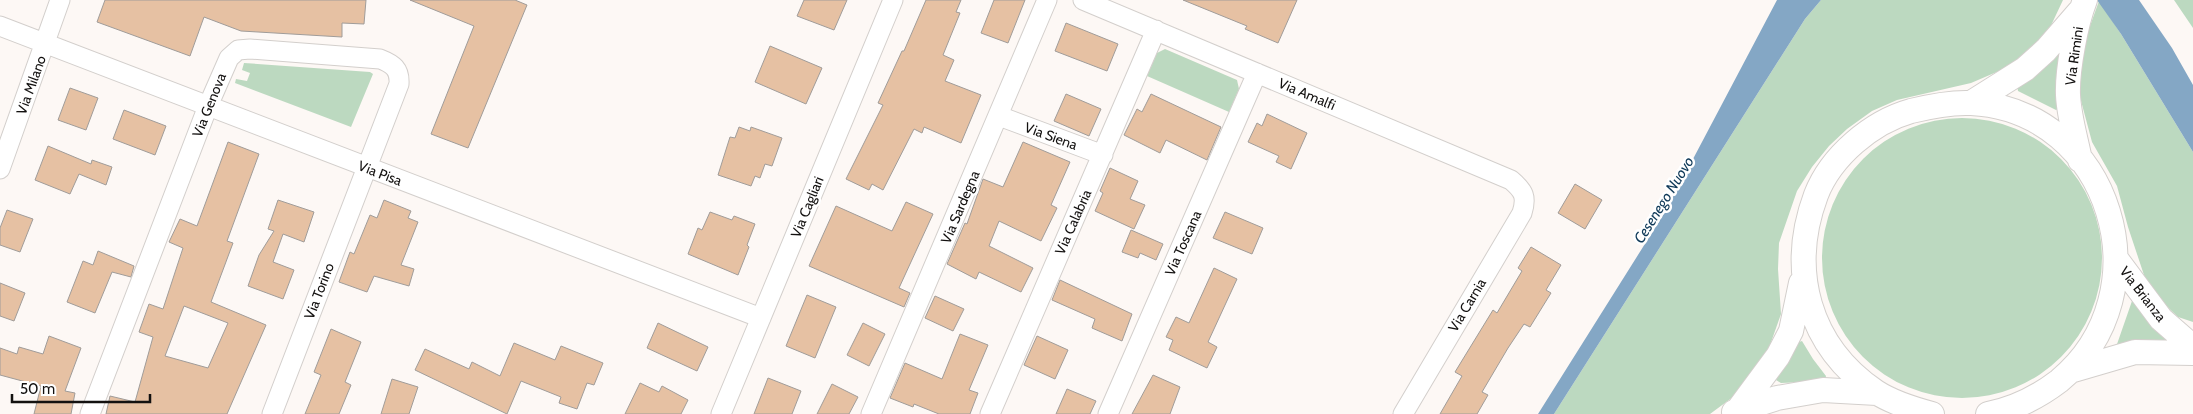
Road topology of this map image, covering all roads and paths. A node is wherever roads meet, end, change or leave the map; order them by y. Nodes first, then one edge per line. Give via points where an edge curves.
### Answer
1 (60, 0) edge
2 (892, 0) edge
3 (1047, 0) edge
4 (1083, 0) edge
5 (2083, 6) edge
6 (0, 26) edge
7 (1156, 30) junction
8 (46, 44) junction
9 (1257, 73) junction
10 (1971, 103) junction
11 (208, 106) junction
12 (999, 116) junction
13 (1103, 155) junction
14 (2080, 160) junction
15 (367, 168) junction
16 (0, 169) edge
17 (1525, 194) joint
18 (2117, 260) junction
19 (1803, 274) junction
20 (761, 318) junction
21 (2193, 347) edge
22 (2193, 353) edge
23 (2070, 371) junction
24 (1877, 393) junction
25 (1734, 412) edge
26 (90, 414) edge
27 (272, 414) edge
28 (721, 414) edge
29 (871, 414) edge
30 (990, 414) edge
31 (1108, 414) edge
32 (1402, 414) edge
33 (1932, 414) edge
34 (1988, 414) edge

1 - 8 street, Via Milano
2 - 20 street, Via Cagliari
3 - 12 street, Via Sardegna
4 - 7 street, Via Amalfi
5 - 10 main road, Via Rimini via 2046,50 2025,69
5 - 14 main road, Via Rimini via 2072,52 2068,94
6 - 8 street, Via Pisa
7 - 9 street, Via Amalfi
7 - 13 street, Via Calabria
8 - 11 street, Via Pisa
8 - 16 street, Via Milano
9 - 17 street, Via Amalfi via 1511,180
9 - 31 street, Via Toscana
10 - 14 main road via 1994,106 2034,121 2066,144
10 - 19 main road via 1937,104 1899,114 1863,135 1835,162 1818,189 1808,218
11 - 15 street, Via Pisa
11 - 15 street, Via Genova via 229,58 238,50 390,62 400,76 399,84
11 - 26 street, Via Genova
12 - 13 street, Via Siena
12 - 29 street, Via Sardegna
13 - 30 street, Via Calabria
14 - 18 main road via 2106,203
15 - 20 street, Via Pisa
15 - 27 street, Via Torino
17 - 32 street, Via Carnia via 1522,213
18 - 21 main road, Via Brianza via 2161,318
18 - 23 main road via 2114,288 2101,328 2087,352
19 - 24 main road via 1810,309 1830,348 1850,372
19 - 25 main road via 1791,331 1778,356
20 - 28 street, Via Cagliari
22 - 23 main road via 2135,352
23 - 34 main road via 2047,390 2019,405
24 - 25 main road via 1822,390 1777,398
24 - 33 main road via 1904,406

